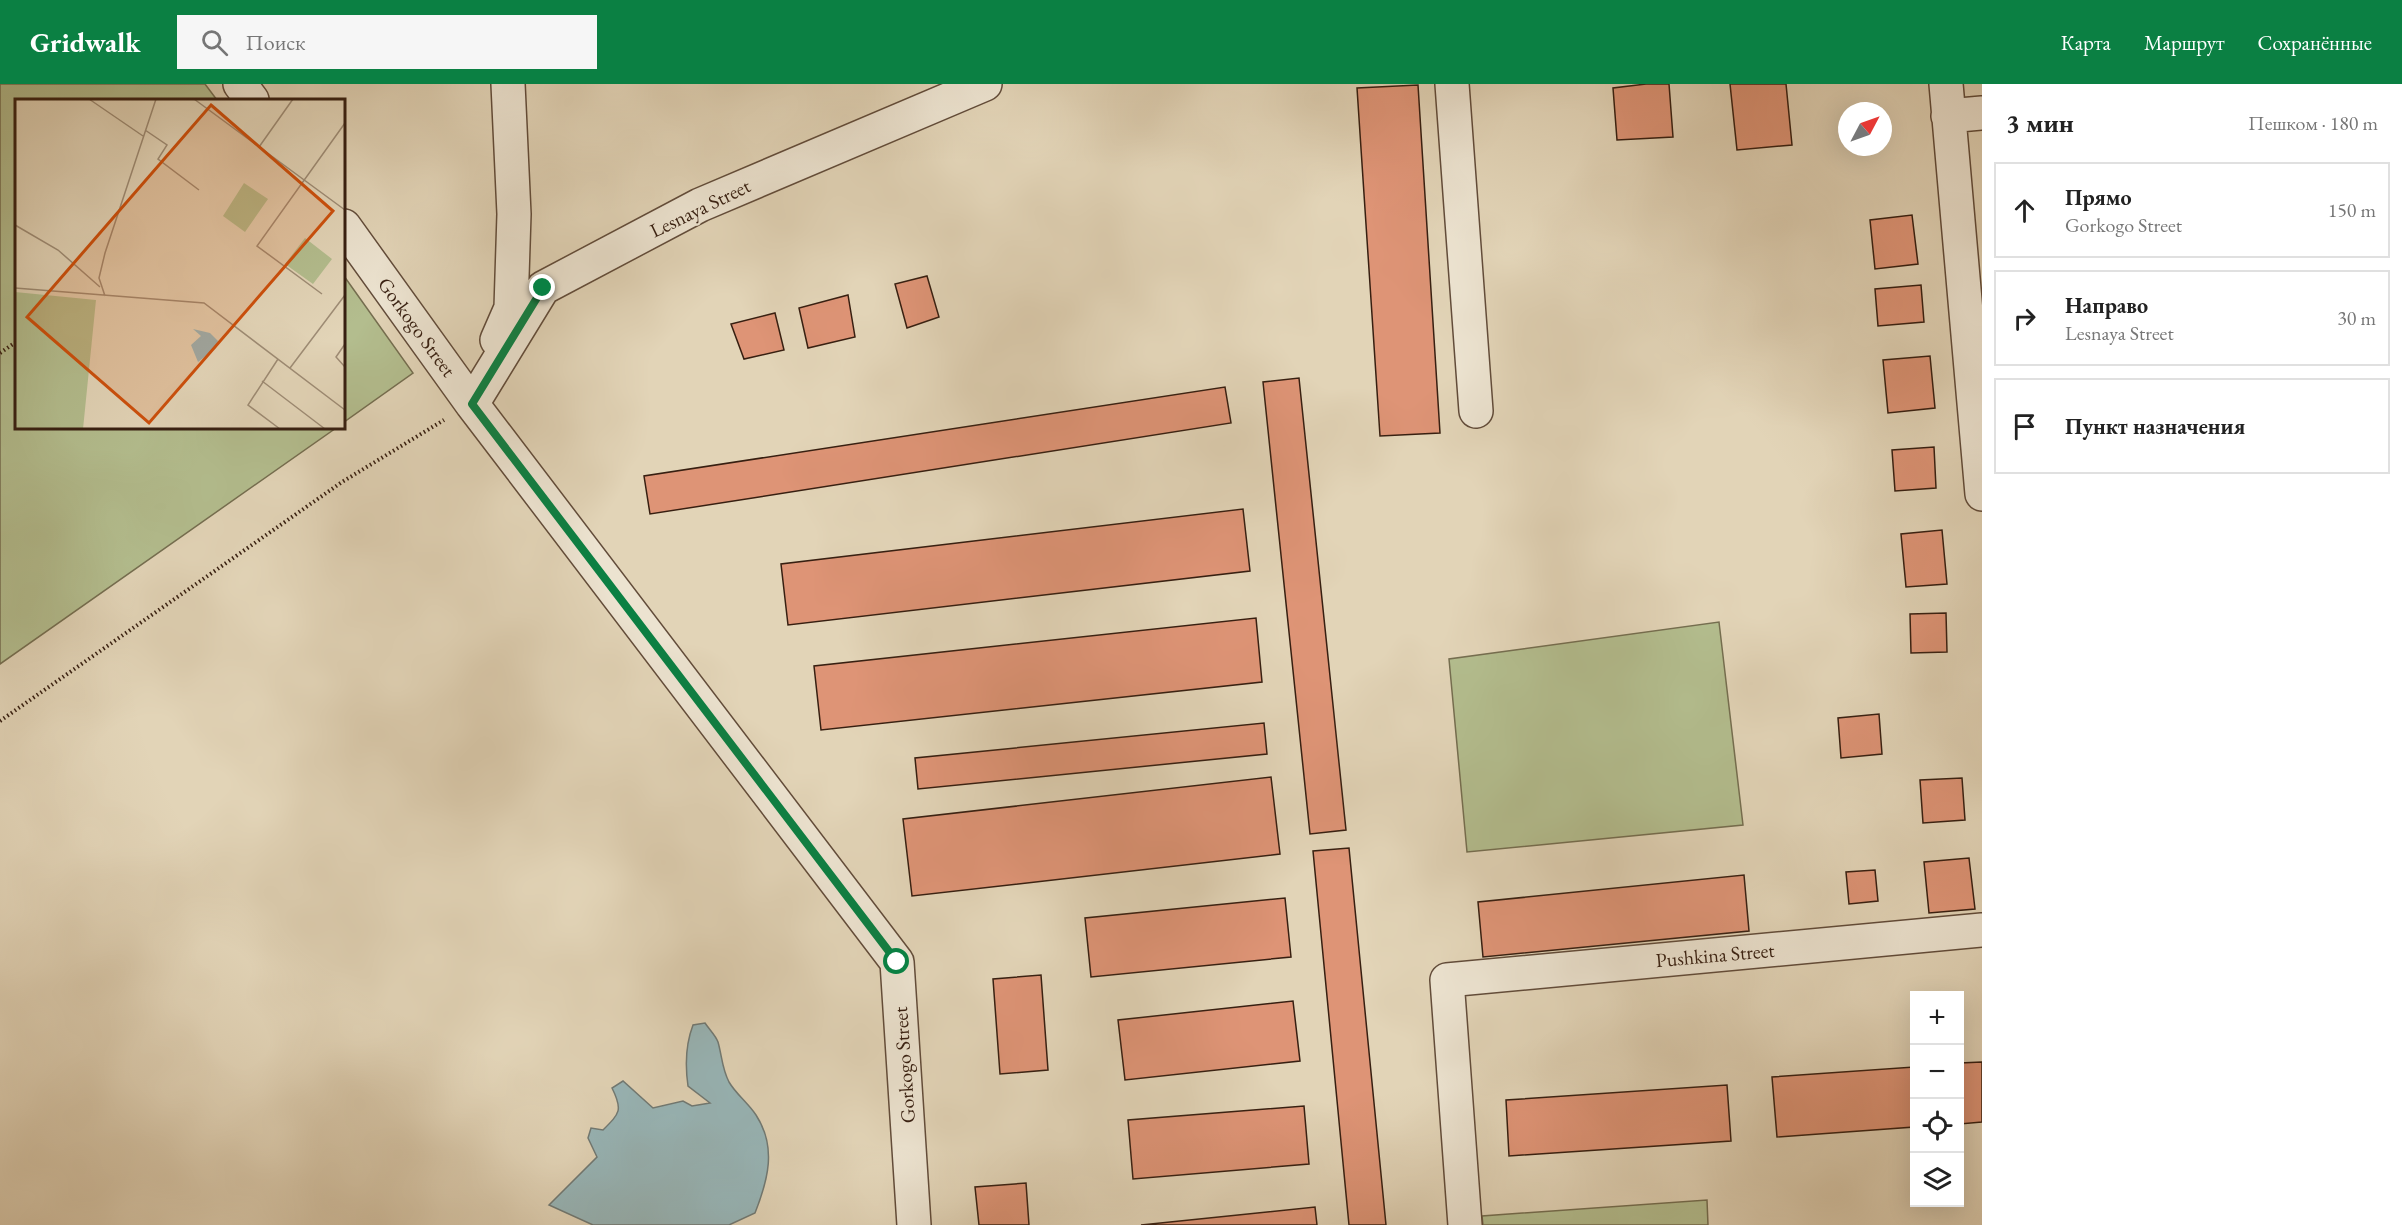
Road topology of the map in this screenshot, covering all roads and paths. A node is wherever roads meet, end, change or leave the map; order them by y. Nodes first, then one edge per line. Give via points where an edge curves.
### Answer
1 (240, 84) edge
2 (508, 84) edge
3 (985, 84) edge
4 (1452, 84) edge
5 (1946, 84) edge
6 (251, 99) edge
7 (1982, 113) edge
8 (1948, 117) junction
9 (345, 227) edge
10 (15, 343) edge
11 (0, 353) edge
12 (472, 404) junction
13 (1476, 411) dead end
14 (1982, 494) edge
15 (0, 721) edge
16 (1982, 930) edge
17 (914, 1225) edge
18 (1465, 1225) edge

1 - 6 street
2 - 12 street via 514,214 511,308
3 - 12 street, Lesnaya Street via 700,205 543,288
4 - 13 street
5 - 8 street
7 - 8 street
8 - 14 street
9 - 12 street, Gorkogo Street
10 - 11 path
12 - 15 path via 342,482
12 - 17 street, Gorkogo Street via 897,962
16 - 18 street, Pushkina Street via 1447,980

